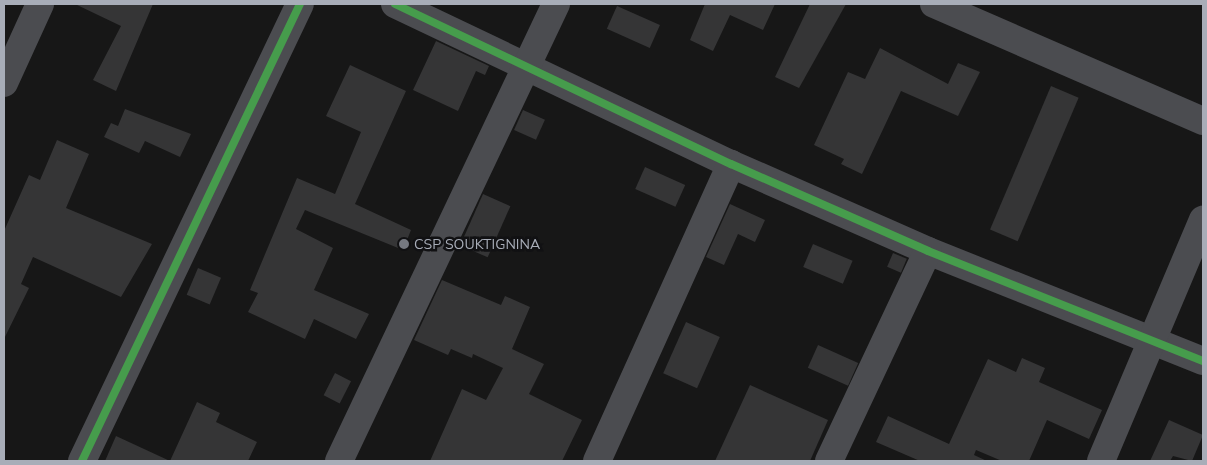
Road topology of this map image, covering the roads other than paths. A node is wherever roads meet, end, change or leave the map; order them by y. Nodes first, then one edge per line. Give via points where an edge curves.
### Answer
1 (40, 4) edge
2 (300, 4) edge
3 (395, 4) edge
4 (556, 4) edge
5 (934, 4) edge
6 (526, 64) junction
7 (4, 83) edge
8 (1203, 121) edge
9 (732, 164) junction
10 (1203, 220) edge
11 (928, 251) junction
12 (1156, 339) junction
13 (1203, 361) edge
14 (82, 461) edge
15 (339, 461) edge
16 (597, 461) edge
17 (830, 461) edge
18 (1101, 461) edge

1 - 7 street
2 - 14 street
3 - 6 street
4 - 6 street
5 - 8 street
6 - 9 street
6 - 15 street
9 - 11 street
9 - 16 street
10 - 12 street
11 - 12 street
11 - 17 street
12 - 13 street
12 - 18 street

